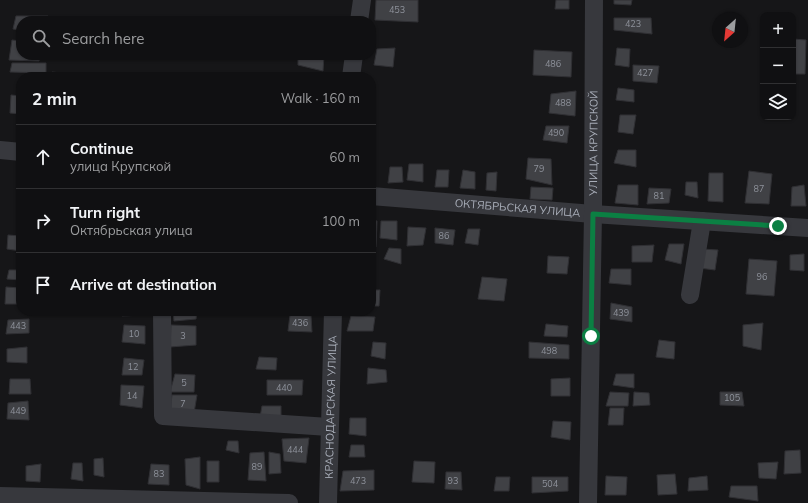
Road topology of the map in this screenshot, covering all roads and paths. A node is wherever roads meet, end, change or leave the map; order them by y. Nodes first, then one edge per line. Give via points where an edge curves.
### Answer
1 (362, 0) edge
2 (594, 0) edge
3 (360, 16) edge
4 (353, 60) edge
5 (352, 72) edge
6 (0, 150) edge
7 (16, 152) edge
8 (376, 196) edge
9 (593, 214) junction
10 (702, 221) junction
11 (808, 228) edge
12 (690, 295) dead end
13 (162, 316) edge
14 (333, 316) edge
15 (329, 427) junction
16 (0, 496) edge
17 (289, 503) edge
18 (328, 503) edge
19 (588, 503) edge

1 - 3 street
2 - 9 street, УЛИЦА КРУПСКОЙ
4 - 5 street
6 - 7 street
8 - 9 street, ОКТЯБРЬСКАЯ УЛИЦА
9 - 10 street, ОКТЯБРЬСКАЯ УЛИЦА
9 - 19 street, УЛИЦА КРУПСКОЙ
10 - 11 street, ОКТЯБРЬСКАЯ УЛИЦА
10 - 12 street
13 - 15 street via 163,416
14 - 15 street, КРАСНОДАРСКАЯ УЛИЦА
15 - 18 street, КРАСНОДАРСКАЯ УЛИЦА
16 - 17 street

